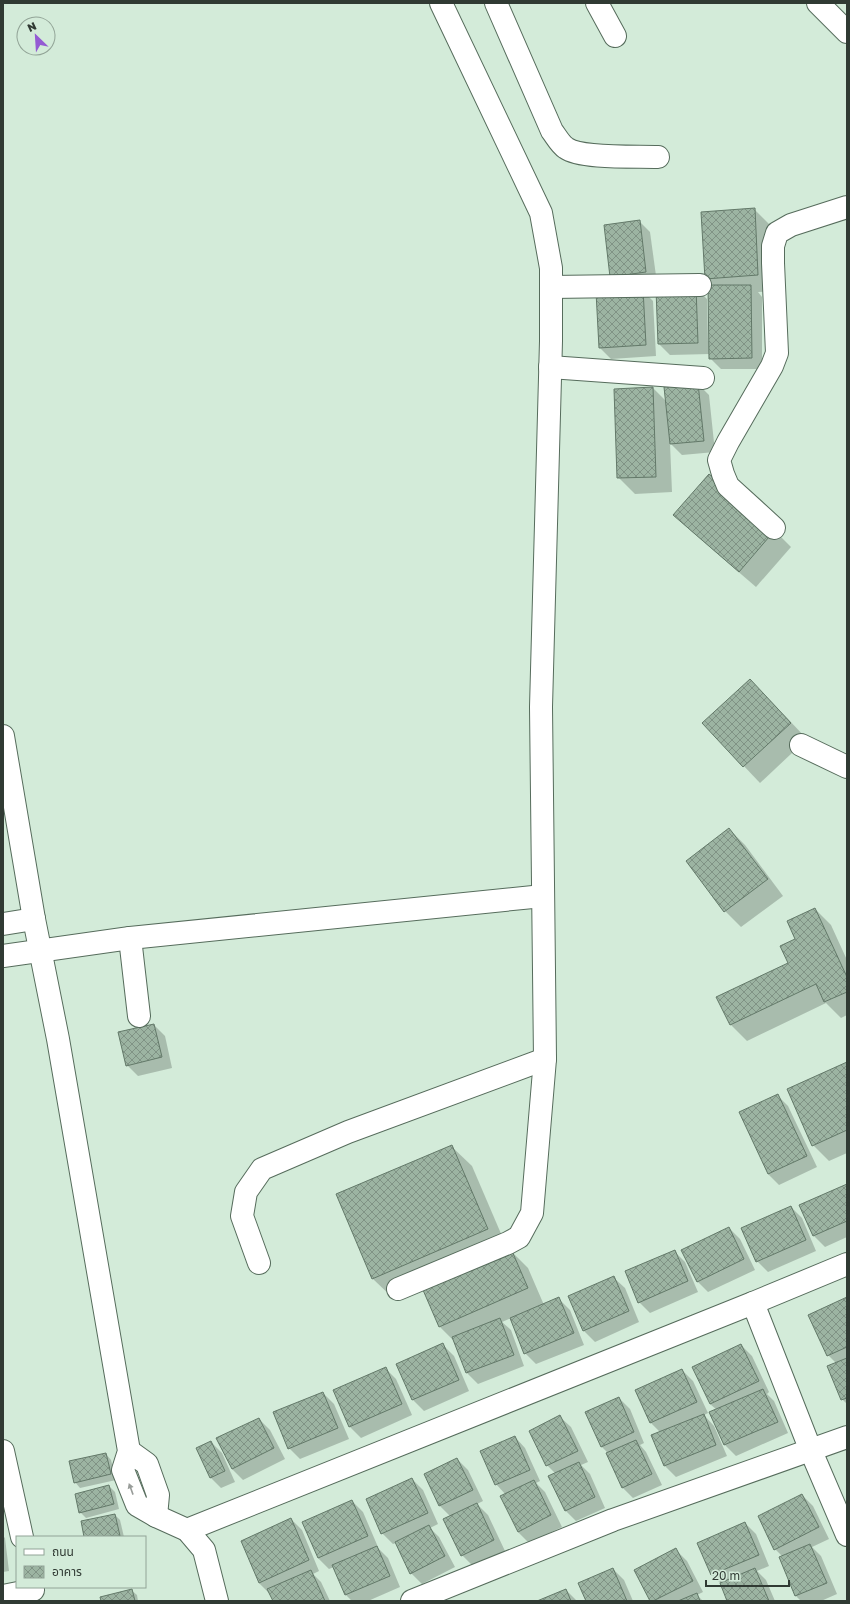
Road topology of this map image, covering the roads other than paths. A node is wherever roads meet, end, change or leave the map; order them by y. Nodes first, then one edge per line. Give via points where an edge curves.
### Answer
1 (441, 3) edge
2 (496, 3) edge
3 (597, 3) edge
4 (818, 3) edge
5 (847, 32) edge
6 (615, 36) dead end
7 (658, 157) dead end
8 (847, 207) edge
9 (700, 284) dead end
10 (551, 287) junction
11 (550, 368) junction
12 (703, 378) dead end
13 (774, 528) dead end
14 (3, 736) edge
15 (801, 745) dead end
16 (847, 767) edge
17 (543, 896) junction
18 (34, 919) junction
19 (3, 924) edge
20 (130, 938) junction
21 (41, 951) junction
22 (3, 956) edge
23 (139, 1016) dead end
24 (545, 1058) junction
25 (259, 1263) dead end
26 (847, 1264) edge
27 (398, 1289) dead end
28 (753, 1304) junction
29 (847, 1436) edge
30 (3, 1451) edge
31 (811, 1451) junction
32 (187, 1530) junction
33 (847, 1535) edge
34 (22, 1536) edge
35 (34, 1593) edge
36 (3, 1596) edge
37 (217, 1601) edge
38 (412, 1601) edge

1 - 10 street via 541,213 551,268
2 - 7 street via 552,131 565,148 578,154
3 - 6 street
4 - 5 street
8 - 13 street via 790,224 777,233 772,263 777,353 719,460 728,486
9 - 10 street
10 - 11 street
11 - 12 street
11 - 17 street via 541,707
14 - 18 street
15 - 16 street
17 - 20 street
17 - 24 street
18 - 19 street
18 - 21 street
20 - 21 street
20 - 23 street
21 - 22 street
21 - 32 street via 130,1451 124,1470 137,1505
24 - 25 street via 348,1132 262,1169 246,1192 242,1216
24 - 27 street via 532,1213 519,1237
26 - 28 street
28 - 31 street
28 - 32 street
29 - 31 street
30 - 34 street
31 - 33 street
31 - 38 street via 614,1520
32 - 37 street via 204,1550
35 - 36 street

